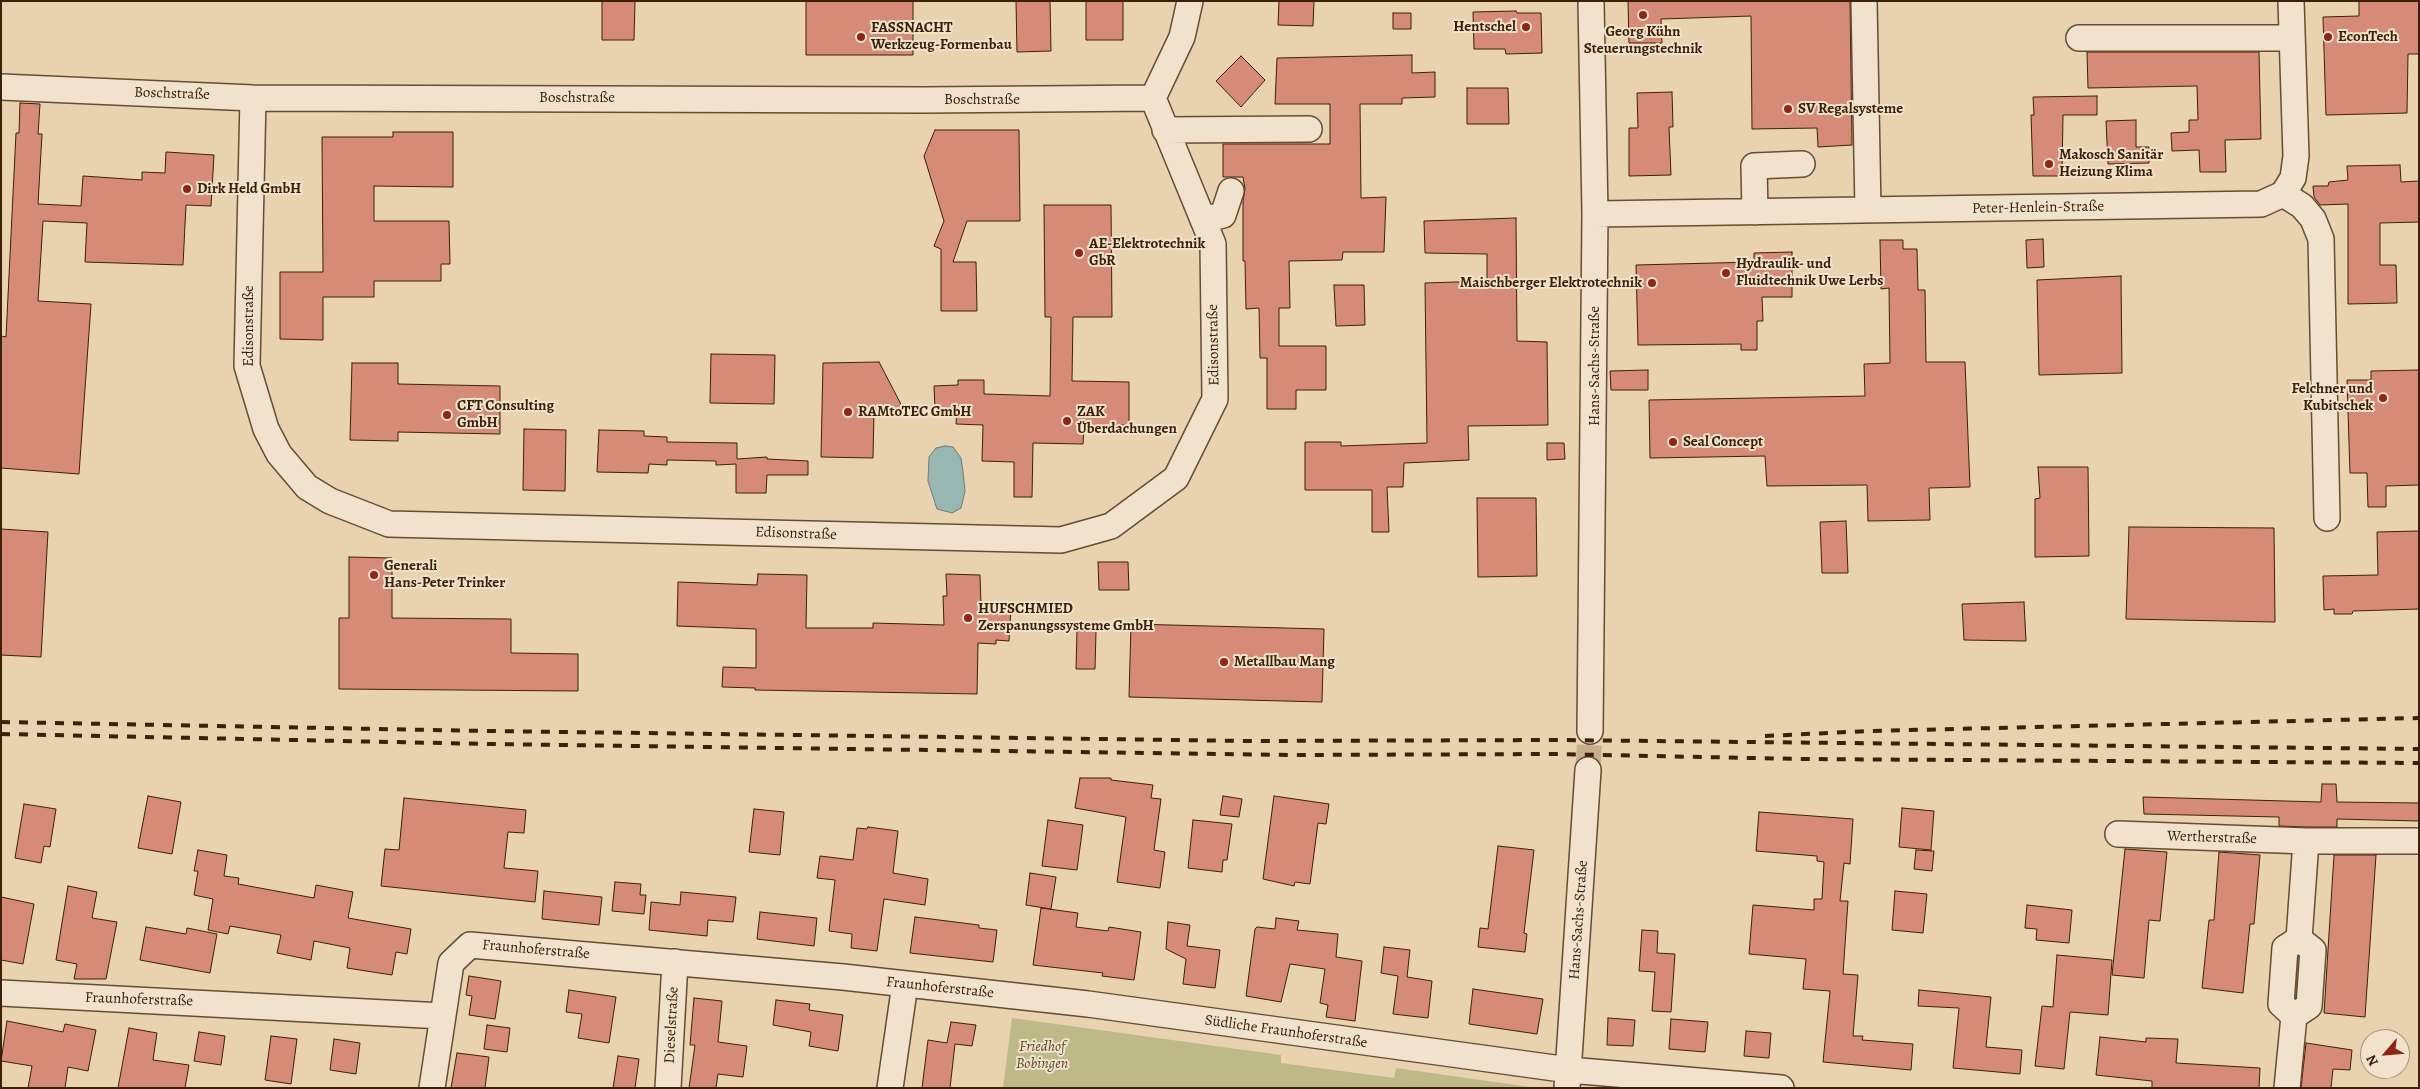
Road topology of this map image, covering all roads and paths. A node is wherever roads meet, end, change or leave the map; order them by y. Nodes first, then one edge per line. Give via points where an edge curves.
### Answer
1 (1190, 1) edge
2 (1591, 1) edge
3 (1864, 1) edge
4 (2291, 1) edge
5 (2079, 38) dead end
6 (2292, 38) junction
7 (1, 87) edge
8 (253, 98) junction
9 (1153, 98) junction
10 (1309, 129) dead end
11 (1165, 130) junction
12 (1802, 164) dead end
13 (1231, 191) dead end
14 (2283, 194) junction
15 (1868, 210) junction
16 (1755, 212) junction
17 (1595, 214) junction
18 (1203, 220) junction
19 (2327, 518) dead end
20 (1590, 731) tunnel mouth
21 (1588, 770) tunnel mouth
22 (2118, 834) dead end
23 (2306, 841) junction
24 (2419, 841) edge
25 (675, 962) junction
26 (905, 984) junction
27 (1, 993) edge
28 (1003, 995) joint
29 (443, 1016) junction
30 (1568, 1079) edge
31 (432, 1088) edge
32 (668, 1088) edge
33 (890, 1088) edge
34 (1782, 1088) edge
35 (2288, 1088) edge

1 - 9 street via 1182,37
2 - 17 street, Hans-Sachs-Straße
3 - 15 street
4 - 6 street
5 - 6 street
6 - 14 street via 2296,156 2293,178
7 - 8 street, Boschstraße
8 - 9 street, Boschstraße
8 - 18 street, Edisonstraße via 247,366 266,429 279,454 307,487 330,501 389,524 1061,540 1110,526 1176,478 1215,399 1213,244
9 - 11 street, Edisonstraße
10 - 11 street
11 - 18 street, Edisonstraße
12 - 16 street via 1754,166
13 - 18 street via 1223,215
14 - 15 street, Peter-Henlein-Straße via 2261,204
14 - 19 street via 2313,218 2321,239
15 - 16 street, Peter-Henlein-Straße
16 - 17 street, Peter-Henlein-Straße
17 - 20 street, Hans-Sachs-Straße
21 - 30 street, Hans-Sachs-Straße
22 - 23 street, Wertherstraße
23 - 24 street, Wertherstraße
23 - 35 street via 2299,939 2313,950 2309,1006 2294,1016
25 - 26 street, Fraunhoferstraße
25 - 29 street, Fraunhoferstraße via 470,945 452,963
25 - 32 street, Dieselstraße
26 - 28 street, Fraunhoferstraße
26 - 33 street
27 - 29 street, Fraunhoferstraße
28 - 30 street, Südliche Fraunhoferstraße via 1088,1004
29 - 31 street
30 - 34 street, Südliche Fraunhoferstraße

